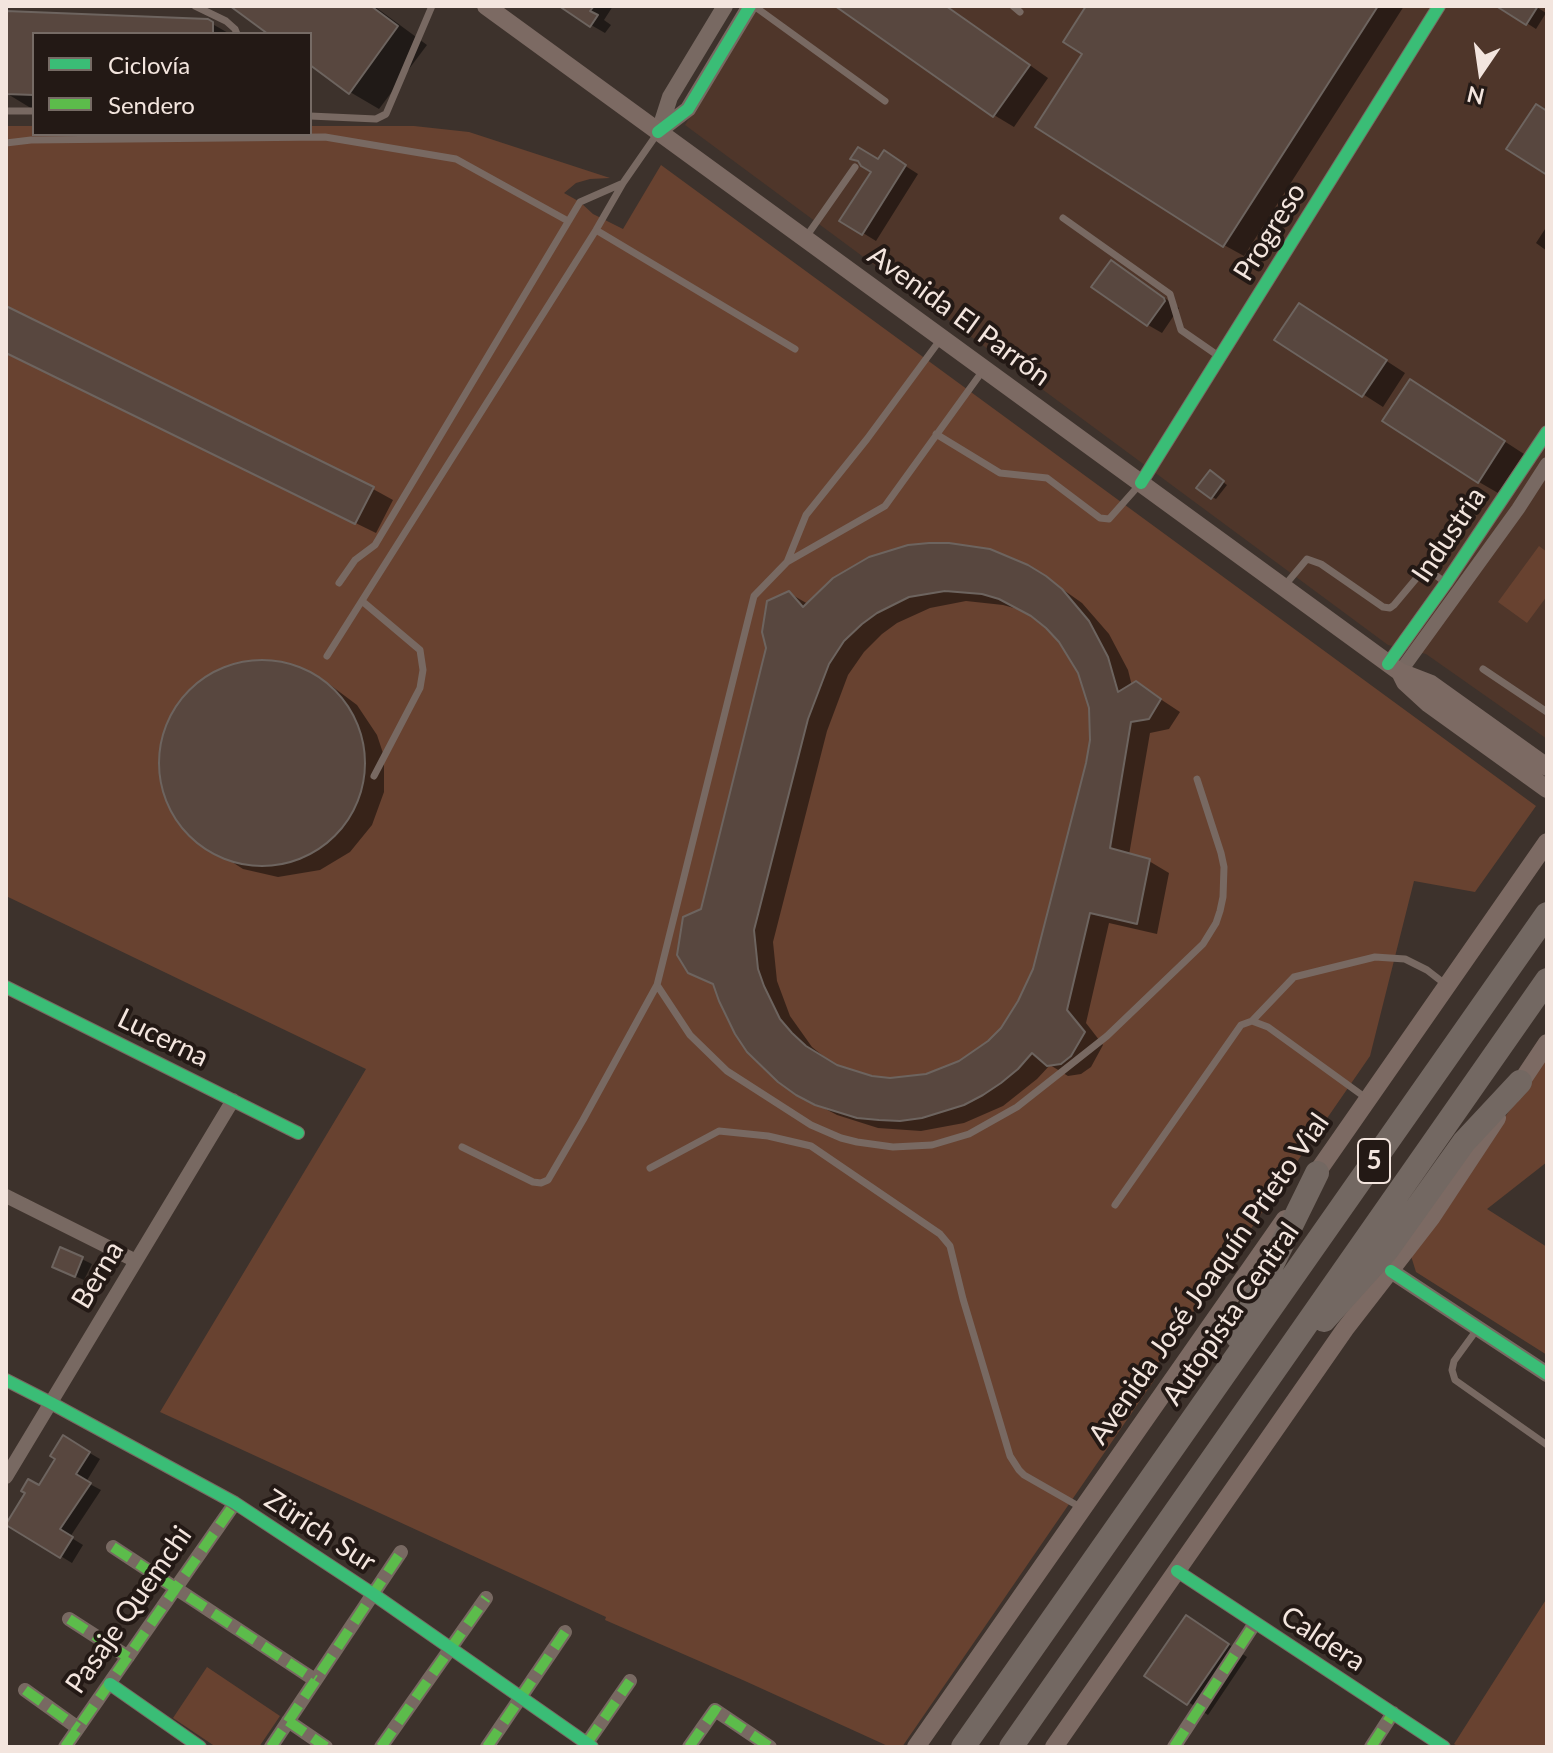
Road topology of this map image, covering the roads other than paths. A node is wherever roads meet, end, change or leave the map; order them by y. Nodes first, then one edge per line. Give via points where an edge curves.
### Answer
1 (195, 6) edge
2 (432, 6) edge
3 (486, 6) edge
4 (725, 6) edge
5 (752, 6) edge
6 (1013, 6) edge
7 (1439, 6) edge
8 (1020, 12) dead end
9 (236, 32) edge
10 (885, 101) dead end
11 (6, 111) edge
12 (32, 111) edge
13 (312, 116) edge
14 (658, 132) junction
15 (6, 143) edge
16 (855, 167) dead end
17 (623, 183) junction
18 (1063, 218) dead end
19 (568, 221) junction
20 (596, 230) junction
21 (805, 239) junction
22 (941, 338) junction
23 (795, 349) dead end
24 (1220, 357) junction
25 (984, 369) junction
26 (1547, 432) edge
27 (936, 434) junction
28 (1547, 464) edge
29 (1141, 483) junction
30 (787, 562) junction
31 (339, 583) dead end
32 (1446, 583) junction
33 (1283, 587) junction
34 (362, 601) junction
35 (327, 656) dead end
36 (1394, 668) junction
37 (1483, 669) dead end
38 (1547, 712) edge
39 (1547, 767) edge
40 (374, 776) dead end
41 (1197, 779) dead end
42 (1547, 789) edge
43 (1547, 842) edge
44 (1547, 914) edge
45 (1547, 980) edge
46 (657, 985) junction
47 (1447, 986) junction
48 (6, 987) edge
49 (1252, 1021) junction
50 (1547, 1043) edge
51 (1520, 1082) junction
52 (1368, 1099) junction
53 (233, 1100) junction
54 (298, 1133) dead end
55 (462, 1147) dead end
56 (650, 1168) dead end
57 (1317, 1173) junction
58 (6, 1196) edge
59 (1115, 1205) dead end
60 (136, 1261) junction
61 (1391, 1271) junction
62 (1478, 1328) junction
63 (1276, 1367) junction
64 (1547, 1374) edge
65 (6, 1380) edge
66 (51, 1403) junction
67 (1202, 1408) junction
68 (1547, 1445) edge
69 (6, 1477) edge
70 (235, 1503) junction
71 (1083, 1508) junction
72 (113, 1547) dead end
73 (401, 1552) dead end
74 (1177, 1571) junction
75 (176, 1588) junction
76 (373, 1594) junction
77 (486, 1598) dead end
78 (69, 1619) dead end
79 (1255, 1623) junction
80 (565, 1632) dead end
81 (450, 1648) junction
82 (128, 1657) junction
83 (315, 1680) junction
84 (630, 1681) dead end
85 (110, 1684) junction
86 (25, 1690) dead end
87 (521, 1697) junction
88 (1393, 1713) junction
89 (288, 1721) junction
90 (78, 1728) junction
91 (178, 1733) junction
92 (590, 1745) edge
93 (65, 1747) edge
94 (169, 1747) edge
95 (200, 1747) edge
96 (271, 1747) edge
97 (326, 1747) edge
98 (381, 1747) edge
99 (487, 1747) edge
100 (689, 1747) edge
101 (770, 1747) edge
102 (916, 1747) edge
103 (963, 1747) edge
104 (1011, 1747) edge
105 (1054, 1747) edge
106 (1174, 1747) edge
107 (1371, 1747) edge
108 (1444, 1747) edge

1 - 9 lane
2 - 13 lane via 386,114 371,119
3 - 14 main road, Avenida El Parrón
4 - 14 street via 670,97
5 - 10 lane
5 - 14 street via 688,109
6 - 8 lane
7 - 24 street, Progreso
11 - 12 lane
14 - 17 lane
14 - 21 main road, Avenida El Parrón
15 - 19 lane via 325,137 456,159
16 - 21 lane
17 - 19 lane via 580,202
17 - 20 lane
18 - 24 lane via 1170,294 1181,330
19 - 31 lane via 375,545 355,560
20 - 23 lane
20 - 34 lane
21 - 22 main road, Avenida El Parrón
22 - 25 main road, Avenida El Parrón
22 - 30 lane via 806,515
24 - 29 street, Progreso
25 - 27 lane
25 - 29 main road, Avenida El Parrón
26 - 32 street, Industria
27 - 29 lane via 1000,473 1047,478 1100,518 1109,519
27 - 30 lane via 885,506
28 - 36 street, Industria
29 - 33 main road, Avenida El Parrón
30 - 46 lane via 754,596
32 - 33 lane via 1434,574 1420,574 1394,605 1383,607 1307,559
32 - 36 street, Industria
33 - 36 main road, Avenida El Parrón
34 - 35 lane
34 - 40 lane via 420,650 423,670 420,688
36 - 39 main road, Avenida El Parrón via 1431,684
36 - 42 main road, Avenida El Parrón via 1429,704
37 - 38 lane
41 - 46 lane via 1224,867 1220,911 1203,944 1107,1036 1017,1107 969,1134 932,1145 893,1147 841,1138 811,1125 727,1071 690,1035
43 - 47 main road, Avenida José Joaquín Prieto Vial
44 - 67 highway, Autopista Central / 5
45 - 63 highway, 5
46 - 55 lane via 548,1180 533,1182
47 - 49 lane via 1405,959 1375,957 1294,977
47 - 52 main road, Avenida José Joaquín Prieto Vial
48 - 53 street, Lucerna
49 - 52 lane
49 - 59 lane via 1241,1025
50 - 51 main road
51 - 61 main road
51 - 63 highway via 1464,1142 1387,1250
52 - 57 main road, Avenida José Joaquín Prieto Vial
53 - 54 street, Lucerna
53 - 60 street, Berna
56 - 71 lane via 719,1131 768,1136 811,1146 940,1234 950,1246 1010,1456 1024,1475
57 - 67 highway
57 - 71 main road, Avenida José Joaquín Prieto Vial
58 - 60 street
60 - 66 street, Berna
61 - 62 street
61 - 74 main road
62 - 64 street
62 - 68 lane via 1454,1361 1455,1380
63 - 104 highway, 5
65 - 66 street, Zürich Sur
66 - 69 street, Berna
66 - 70 street, Zürich Sur
67 - 103 highway, Autopista Central / 5
70 - 75 street, Pasaje Quemchi
70 - 76 street, Zürich Sur
71 - 102 main road, Avenida José Joaquín Prieto Vial
72 - 75 street
73 - 76 street
74 - 79 street, Caldera
74 - 105 main road
75 - 82 street, Pasaje Quemchi
75 - 83 street
76 - 81 street, Zürich Sur
76 - 83 street
77 - 81 street
78 - 82 street
79 - 88 street, Caldera
79 - 106 street
80 - 87 street
81 - 87 street, Zürich Sur
81 - 98 street
82 - 85 street, Pasaje Quemchi
83 - 89 street
84 - 92 street
85 - 90 street, Pasaje Quemchi
85 - 91 street
86 - 90 street
87 - 92 street, Zürich Sur
87 - 99 street
88 - 107 street
88 - 108 street, Caldera
89 - 96 street
89 - 97 street
90 - 93 street, Pasaje Quemchi
91 - 94 street
91 - 95 street
100 - 101 street via 715,1710

